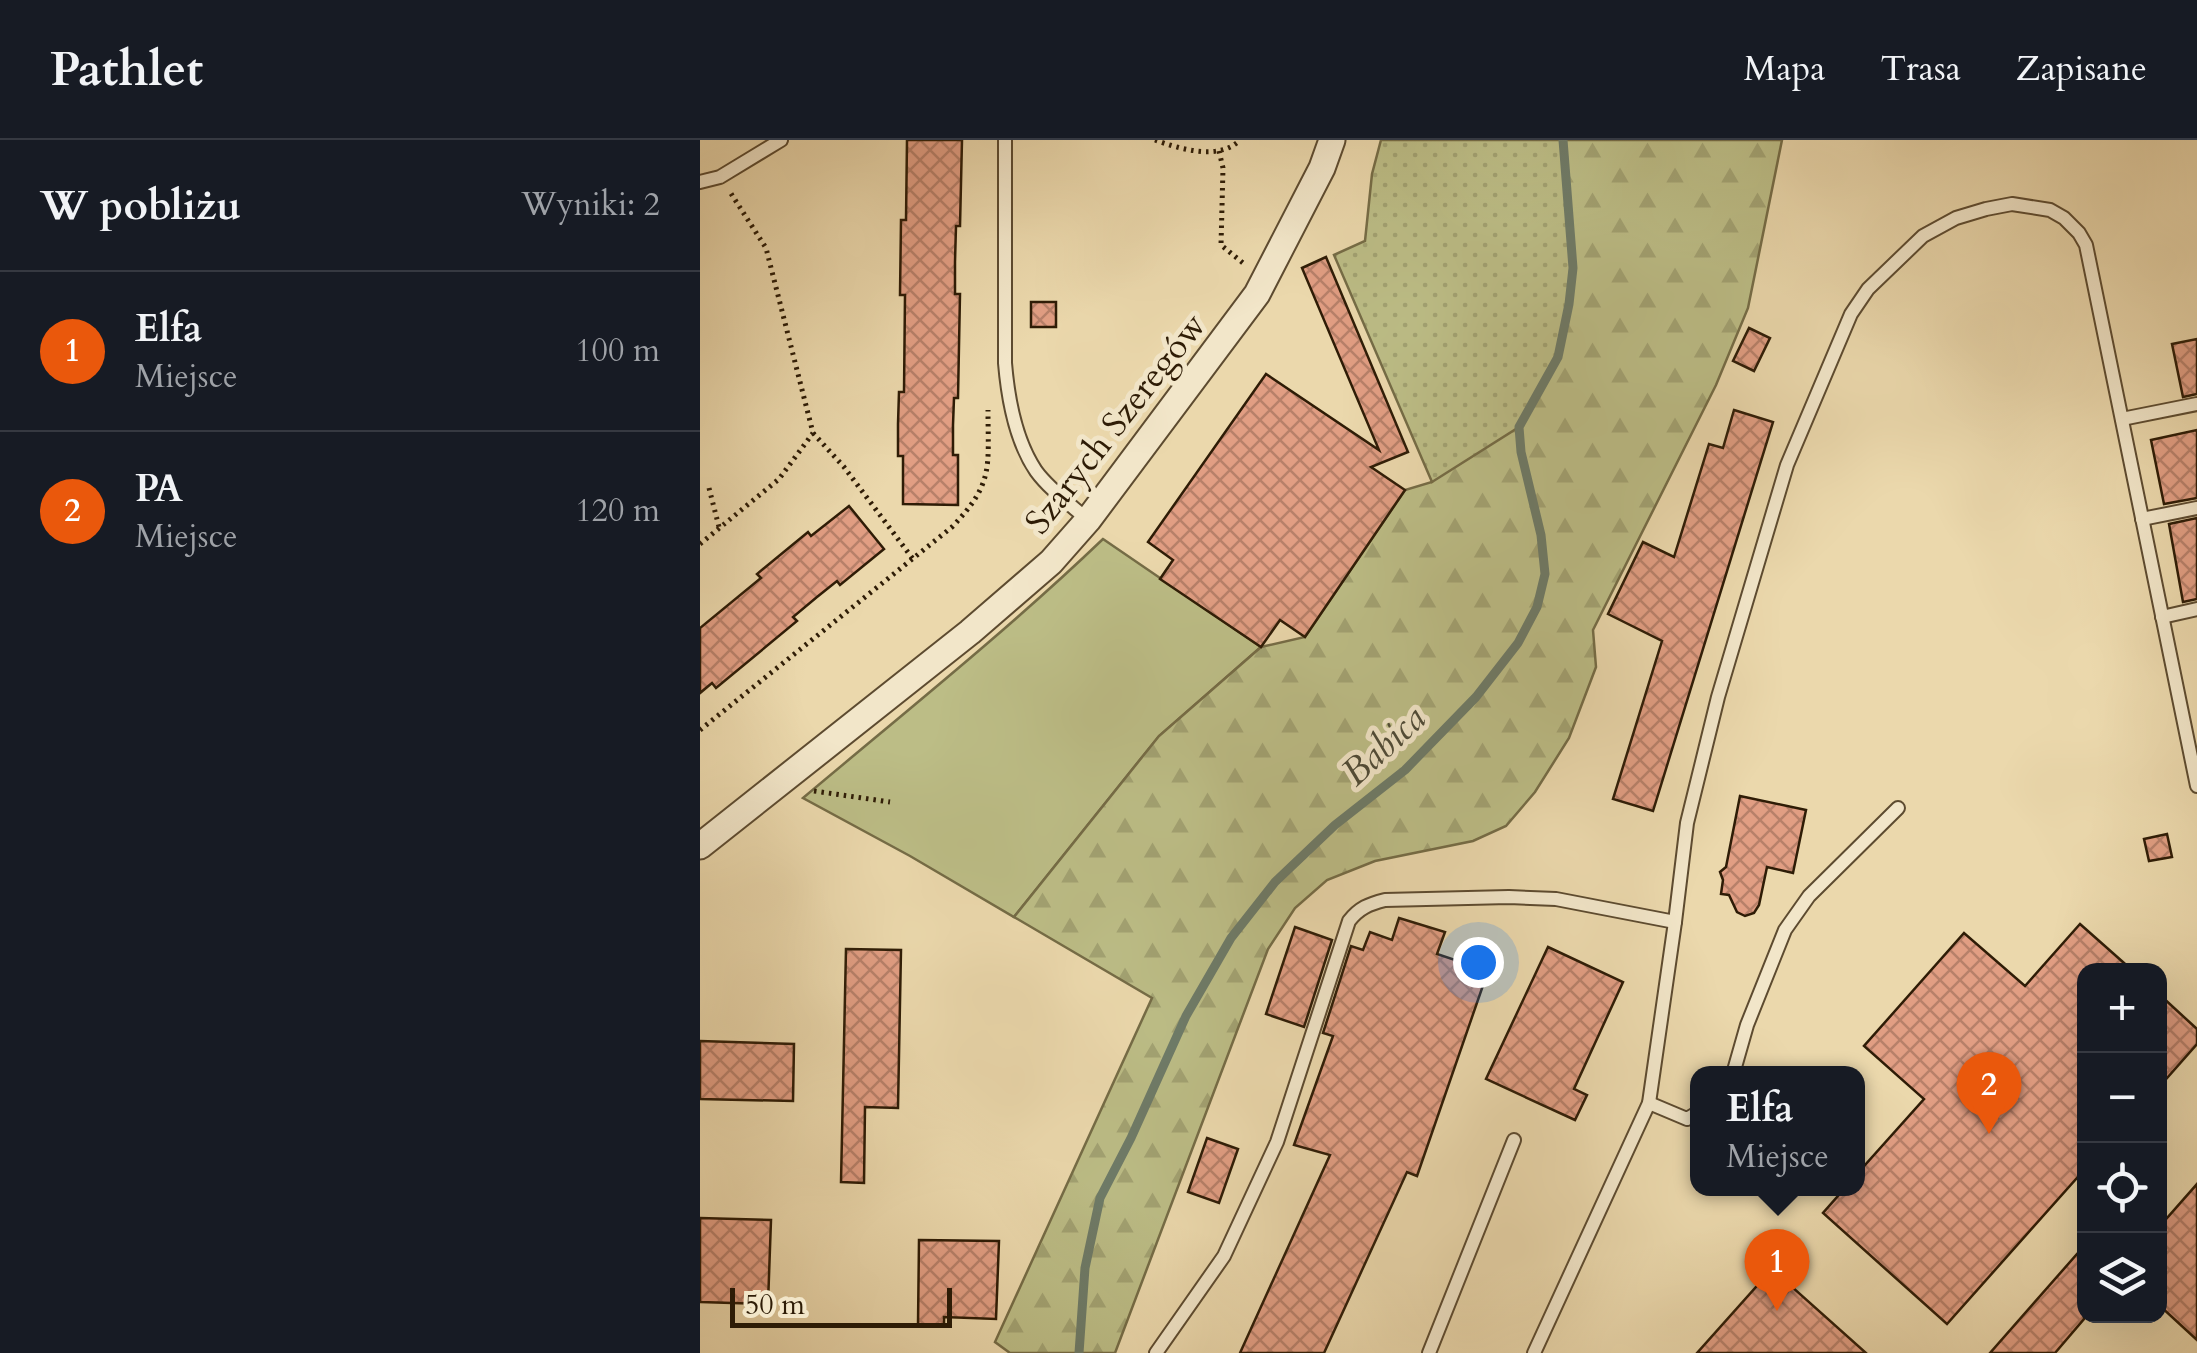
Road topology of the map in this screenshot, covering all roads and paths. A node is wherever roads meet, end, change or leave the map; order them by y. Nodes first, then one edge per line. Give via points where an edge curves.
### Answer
1 (781, 140) edge
2 (1005, 140) edge
3 (1154, 140) edge
4 (1240, 140) edge
5 (1332, 140) edge
6 (1219, 151) junction
7 (720, 177) junction
8 (700, 182) edge
9 (1245, 265) dead end
10 (2197, 404) edge
11 (988, 409) dead end
12 (2122, 419) junction
13 (814, 433) junction
14 (709, 488) dead end
15 (2197, 508) edge
16 (2142, 519) junction
17 (1088, 520) junction
18 (719, 527) junction
19 (700, 544) edge
20 (912, 558) junction
21 (2197, 609) edge
22 (2162, 616) junction
23 (2197, 711) edge
24 (2182, 714) junction
25 (700, 730) edge
26 (2197, 786) edge
27 (769, 791) junction
28 (890, 802) dead end
29 (1898, 808) dead end
30 (700, 846) edge
31 (1676, 922) junction
32 (1735, 1066) edge
33 (1648, 1104) junction
34 (1690, 1117) edge
35 (1514, 1140) dead end
36 (1156, 1353) edge
37 (1429, 1353) edge
38 (1534, 1353) edge

1 - 7 lane
2 - 17 lane via 1007,393 1037,473
3 - 6 path
4 - 6 path
5 - 17 street, Szarych Szeregów via 1257,294
6 - 9 path via 1222,245
7 - 8 lane
7 - 13 path via 766,248
10 - 12 lane
11 - 20 path via 988,464 979,494 952,527
12 - 16 lane
12 - 31 lane via 2086,245 2050,210 2012,204 1956,218 1923,236 1868,289 1787,465 1687,823
13 - 18 path via 779,479
13 - 20 path
14 - 18 path
15 - 16 lane
16 - 22 lane
17 - 27 street, Szarych Szeregów via 1052,562 970,632
18 - 19 path
20 - 25 path
21 - 22 lane
22 - 24 lane
23 - 24 lane
24 - 26 lane
27 - 28 path
27 - 30 street, Szarych Szeregów
29 - 32 lane via 1809,896 1785,930
31 - 33 lane
31 - 36 lane via 1509,896 1385,900 1357,910 1277,1142 1224,1256
33 - 34 lane
33 - 38 lane
35 - 37 lane

